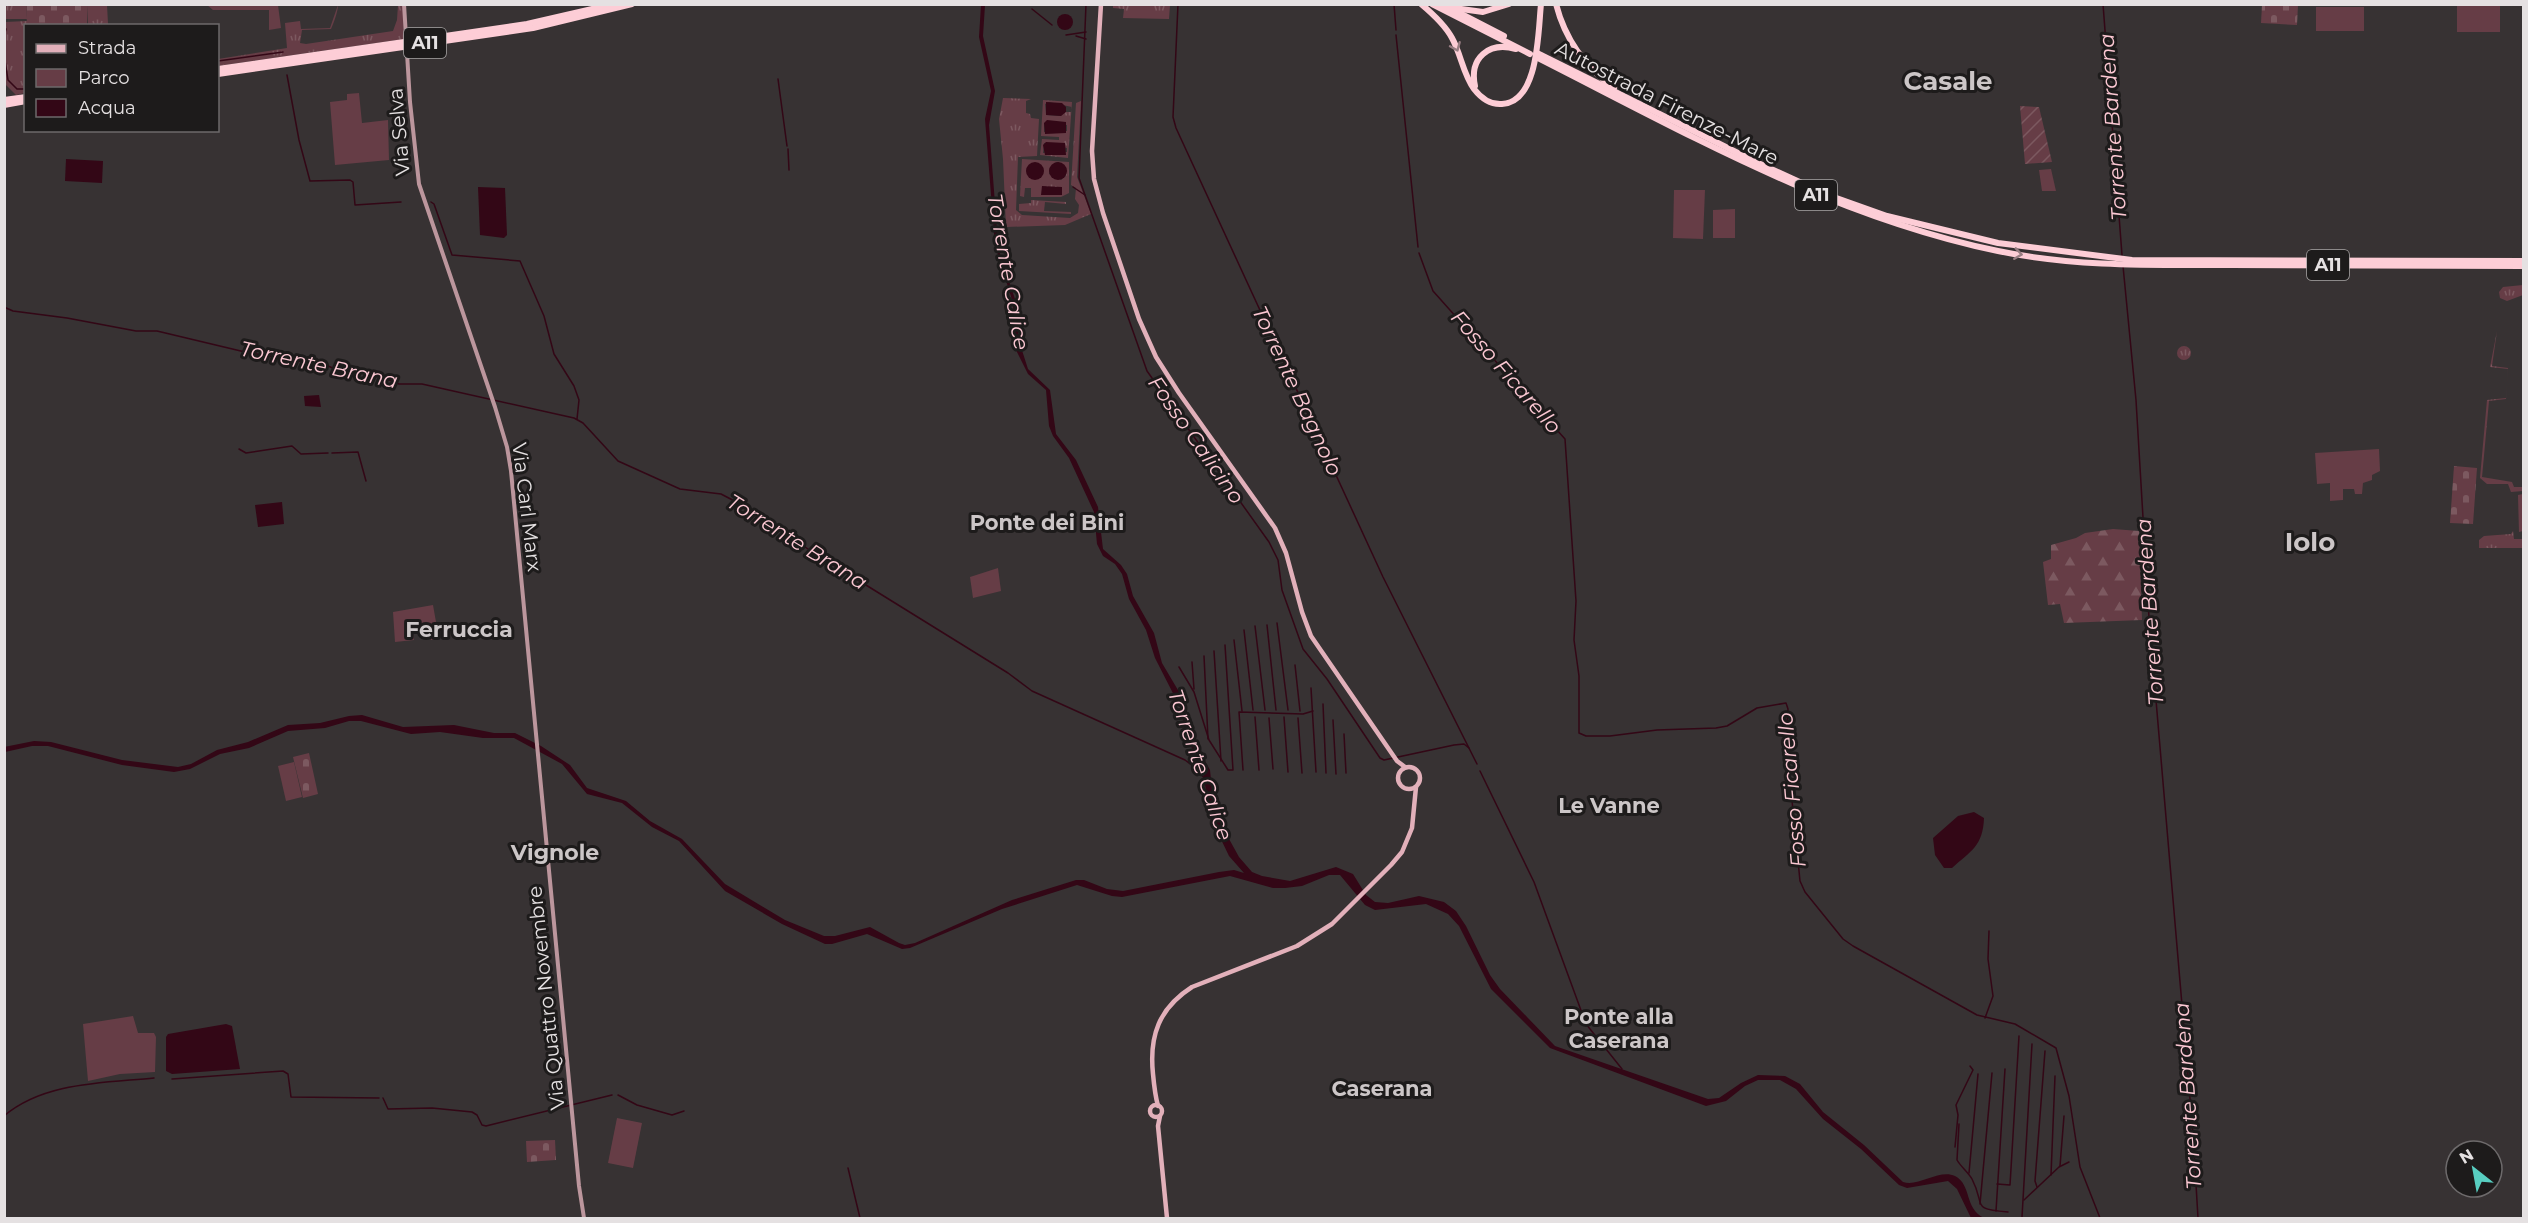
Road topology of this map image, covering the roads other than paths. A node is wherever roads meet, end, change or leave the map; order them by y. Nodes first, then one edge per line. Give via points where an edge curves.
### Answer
1 (404, 4) edge
2 (614, 4) edge
3 (632, 4) edge
4 (1101, 4) edge
5 (1421, 4) edge
6 (1432, 4) edge
7 (1442, 4) edge
8 (1447, 4) edge
9 (1509, 4) edge
10 (1541, 4) edge
11 (1556, 4) edge
12 (1531, 53) junction
13 (1537, 59) junction
14 (219, 69) edge
15 (219, 74) edge
16 (24, 97) edge
17 (1481, 97) junction
18 (4, 100) edge
19 (1635, 101) junction
20 (24, 102) edge
21 (4, 105) edge
22 (419, 184) joint
23 (2116, 261) junction
24 (2523, 261) edge
25 (2132, 262) junction
26 (2523, 266) edge
27 (536, 738) joint
28 (1402, 769) junction
29 (1416, 787) junction
30 (1407, 789) junction
31 (1413, 802) junction
32 (1156, 1106) junction
33 (1157, 1116) junction
34 (584, 1218) edge
35 (1167, 1218) edge

1 - 22 main road, Via Selva
2 - 14 highway, A11 via 517,26
3 - 15 highway, A11 via 533,28
4 - 28 main road via 1092,151 1094,179 1139,319 1179,393 1280,536 1316,646
5 -> 17 highway via 1452,39 1470,83
6 - 12 highway, Autostrada Firenze-Mare
7 - 12 highway, Autostrada Firenze-Mare
8 - 9 highway via 1478,12
10 - 13 highway
11 - 19 highway via 1565,31 1581,56 1603,80
12 - 17 highway via 1503,46 1481,54 1473,76
13 - 17 highway via 1528,84 1517,98 1496,104
13 - 19 highway, Autostrada Firenze-Mare / A11
13 -> 23 highway, Autostrada Firenze-Mare / A11 via 1762,170 1856,210 2000,251 2056,259
16 - 18 highway
19 - 23 highway, Autostrada Firenze-Mare / A11 via 1811,187 1887,216 1998,243
20 - 21 highway
22 - 27 main road, Via Carl Marx via 507,447
23 - 25 highway, Autostrada Firenze-Mare / A11
24 - 25 highway, Autostrada Firenze-Mare / A11
25 - 26 highway, Autostrada Firenze-Mare / A11
27 - 34 main road, Via Quattro Novembre
28 - 29 main road via 1413,767 1419,772
28 - 30 main road via 1398,782
29 - 30 main road
29 - 31 main road
30 - 31 main road
31 - 32 main road via 1414,821 1398,858 1323,931 1192,987 1170,1004 1152,1039
32 - 33 main road via 1151,1111
32 - 33 main road via 1162,1110
33 - 35 main road

